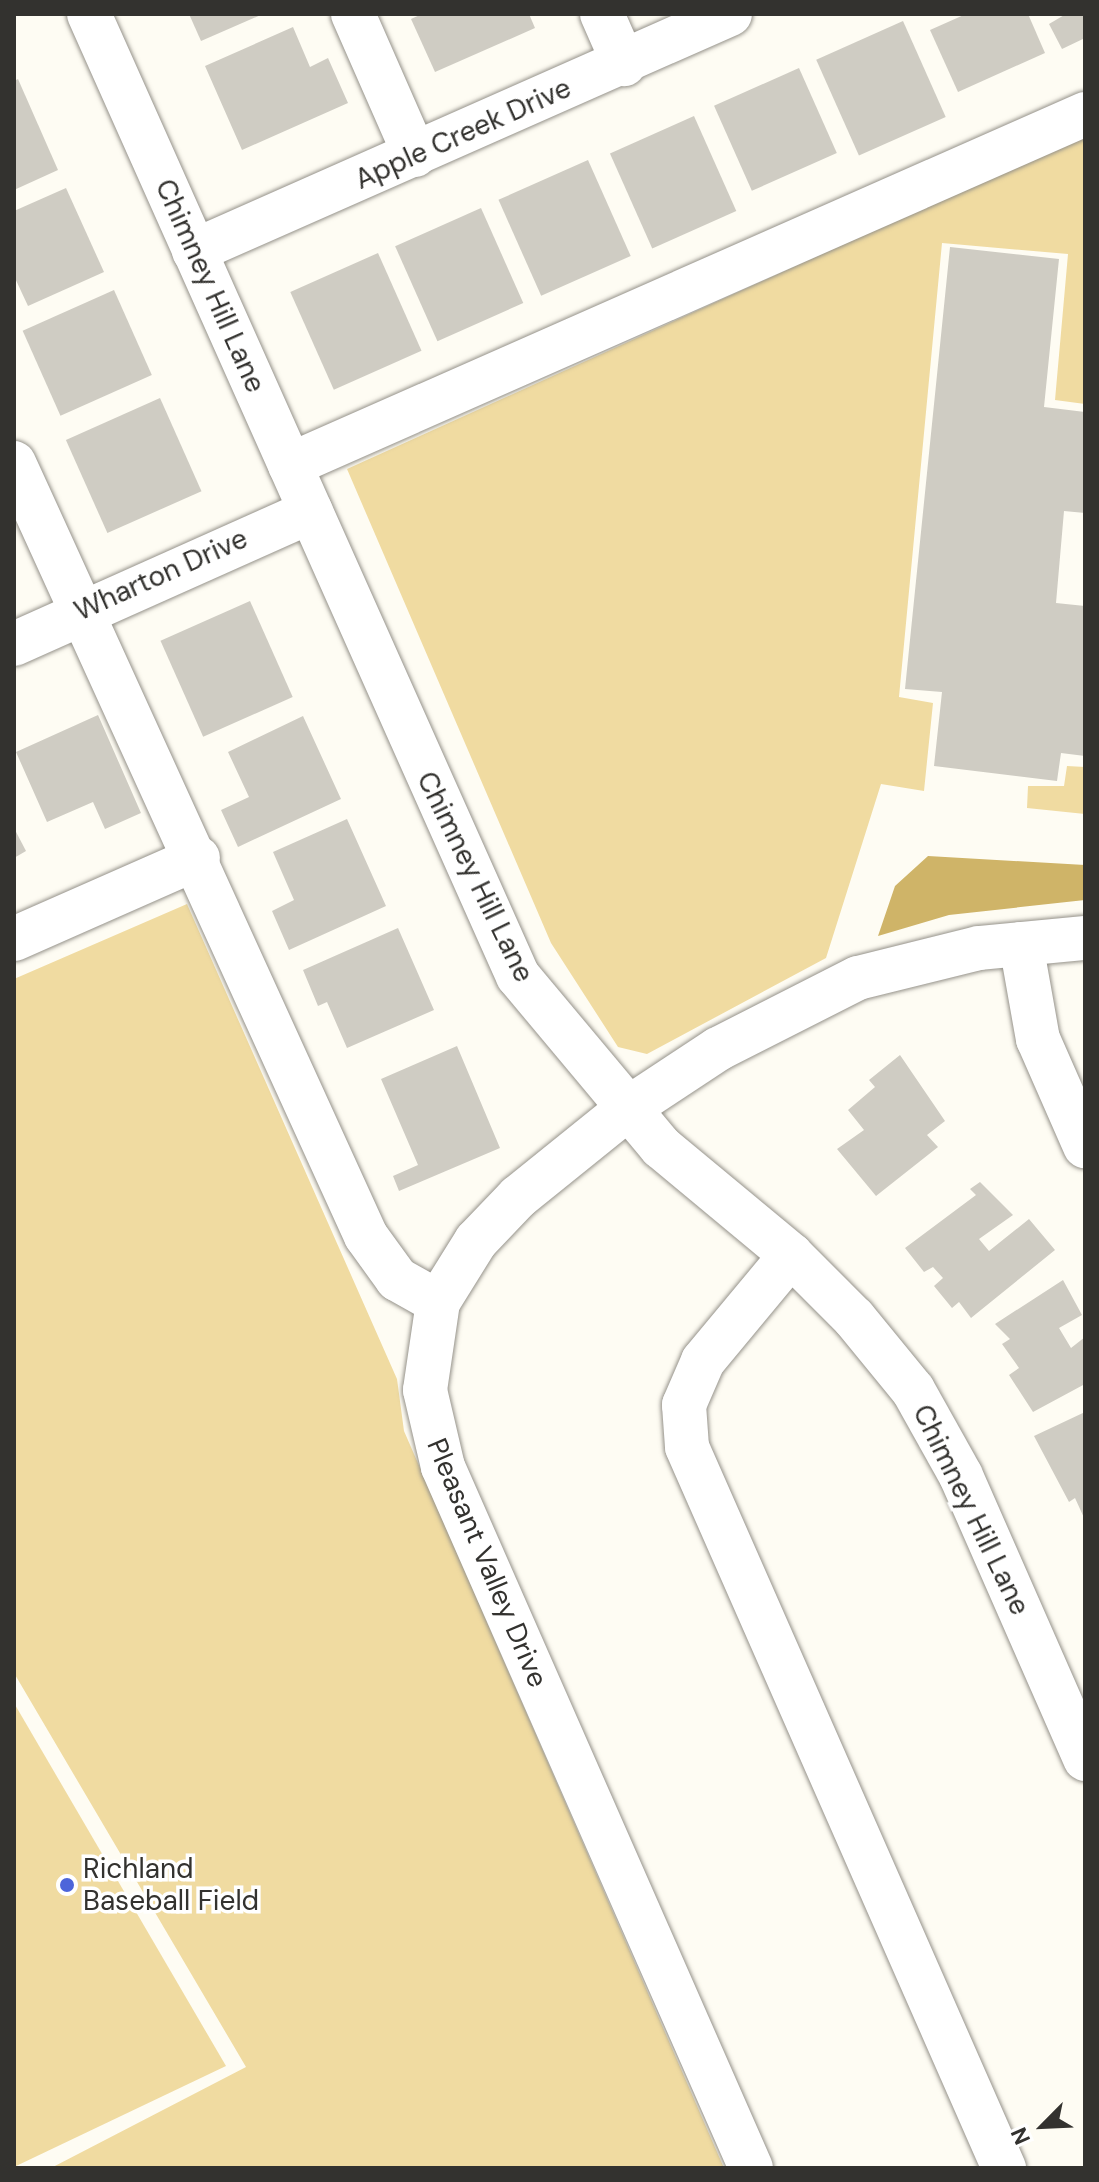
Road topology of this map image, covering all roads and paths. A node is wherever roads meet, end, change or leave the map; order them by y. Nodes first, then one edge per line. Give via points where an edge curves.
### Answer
1 (89, 14) edge
2 (353, 14) edge
3 (602, 14) edge
4 (730, 14) edge
5 (624, 64) junction
6 (1085, 114) edge
7 (415, 155) junction
8 (194, 251) junction
9 (14, 463) edge
10 (290, 465) junction
11 (311, 511) junction
12 (79, 610) junction
13 (14, 644) edge
14 (198, 858) junction
15 (1085, 938) edge
16 (14, 939) edge
17 (1021, 944) junction
18 (627, 1109) junction
19 (1085, 1146) edge
20 (791, 1255) junction
21 (438, 1302) junction
22 (1085, 1759) edge
23 (751, 2168) edge
24 (1004, 2168) edge

1 - 8 street, Chimney Hill Lane
2 - 7 street
3 - 5 street
4 - 5 street, Apple Creek Drive
5 - 7 street, Apple Creek Drive
6 - 10 street
7 - 8 street, Apple Creek Drive
8 - 10 street, Chimney Hill Lane
9 - 12 street
10 - 11 street, Chimney Hill Lane
11 - 12 street, Wharton Drive
11 - 18 street, Chimney Hill Lane via 518,976
12 - 13 street, Wharton Drive
12 - 14 street
14 - 16 street
14 - 21 street via 366,1236 397,1279
15 - 17 street, Pleasant Valley Drive
17 - 18 street, Pleasant Valley Drive via 979,948 858,978 718,1049
17 - 19 street via 1038,1039
18 - 20 street, Chimney Hill Lane via 661,1147
18 - 21 street, Pleasant Valley Drive via 518,1197 476,1241
20 - 22 street, Chimney Hill Lane via 913,1390 961,1476
20 - 24 street via 703,1361 684,1405 687,1447
21 - 23 street, Pleasant Valley Drive via 425,1390 443,1467

